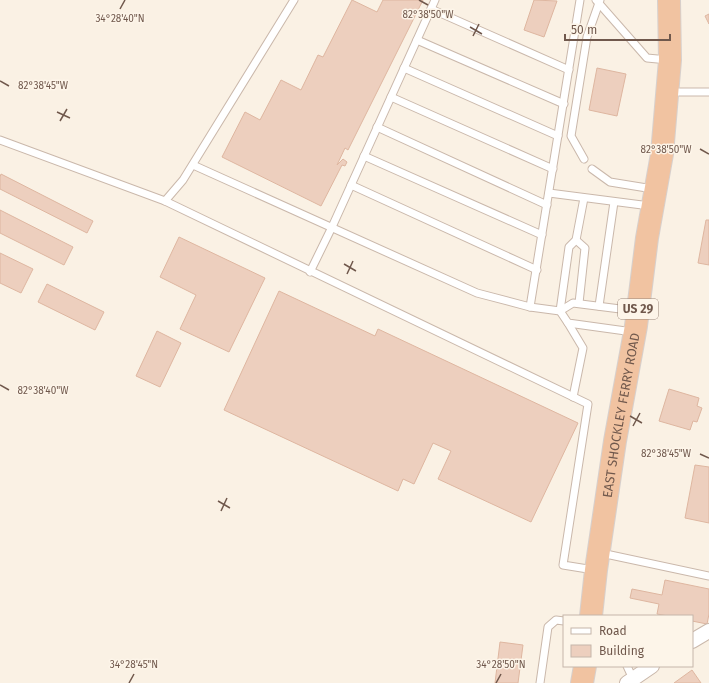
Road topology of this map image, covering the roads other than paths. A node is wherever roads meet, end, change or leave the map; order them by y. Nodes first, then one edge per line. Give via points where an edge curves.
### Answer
1 (294, 0) edge
2 (435, 0) edge
3 (580, 0) edge
4 (669, 0) edge
5 (598, 1) edge
6 (431, 9) junction
7 (417, 40) junction
8 (670, 60) junction
9 (404, 68) junction
10 (569, 70) junction
11 (668, 92) junction
12 (709, 92) edge
13 (391, 97) junction
14 (564, 104) junction
15 (377, 127) junction
16 (558, 136) junction
17 (0, 140) edge
18 (364, 156) junction
19 (584, 159) dead end
20 (193, 165) junction
21 (553, 169) junction
22 (592, 169) dead end
23 (351, 185) junction
24 (549, 193) junction
25 (584, 198) junction
26 (654, 198) junction
27 (165, 201) junction
28 (614, 202) junction
29 (547, 205) junction
30 (332, 228) junction
31 (542, 235) junction
32 (576, 240) junction
33 (536, 270) junction
34 (310, 272) junction
35 (579, 303) junction
36 (599, 306) junction
37 (530, 307) junction
38 (560, 311) junction
39 (638, 311) junction
40 (568, 323) junction
41 (635, 332) junction
42 (573, 397) junction
43 (597, 561) junction
44 (709, 576) edge
45 (591, 615) edge
46 (563, 621) edge
47 (709, 631) edge
48 (693, 639) edge
49 (584, 667) edge
50 (627, 667) edge
51 (651, 667) edge
52 (630, 681) edge
53 (540, 683) edge
54 (582, 683) edge

1 - 20 lane
2 - 6 lane
3 - 10 lane
4 - 8 highway, EAST SHOCKLEY FERRY ROAD / US 29
5 - 8 lane via 647,58
5 - 19 lane via 587,37 571,136
6 - 7 lane
6 - 10 lane
7 - 9 lane
7 - 14 lane
8 - 11 highway, EAST SHOCKLEY FERRY ROAD / US 29
9 - 13 lane
9 - 16 lane
10 - 14 lane
11 - 12 lane
11 - 26 highway, EAST SHOCKLEY FERRY ROAD / US 29 via 662,154
13 - 15 lane
13 - 21 lane
14 - 16 lane
15 - 18 lane
15 - 29 lane
16 - 21 lane
17 - 27 lane
18 - 23 lane
18 - 31 lane
20 - 27 lane via 184,180
20 - 30 lane
21 - 24 lane
22 - 26 lane via 610,182
23 - 30 lane
23 - 33 lane
24 - 25 lane
24 - 29 lane
25 - 28 lane
25 - 32 lane
26 - 28 lane
26 - 39 highway, EAST SHOCKLEY FERRY ROAD / US 29
27 - 34 lane
28 - 36 lane
29 - 31 lane
30 - 34 lane
30 - 37 lane via 477,293
31 - 33 lane
32 - 35 lane via 586,248
32 - 38 lane via 569,247
33 - 37 lane
34 - 42 lane
35 - 36 lane
35 - 38 lane via 573,302
36 - 39 lane
37 - 38 lane
38 - 40 lane
39 - 41 highway, EAST SHOCKLEY FERRY ROAD / US 29
40 - 41 lane
40 - 42 lane via 583,348
41 - 43 highway, EAST SHOCKLEY FERRY ROAD / US 29
42 - 43 lane via 588,404 563,565
43 - 44 lane
43 - 45 highway, EAST SHOCKLEY FERRY ROAD / US 29
46 - 53 lane via 556,620 548,627
47 - 48 street
49 - 54 highway
50 - 52 lane
51 - 52 street

